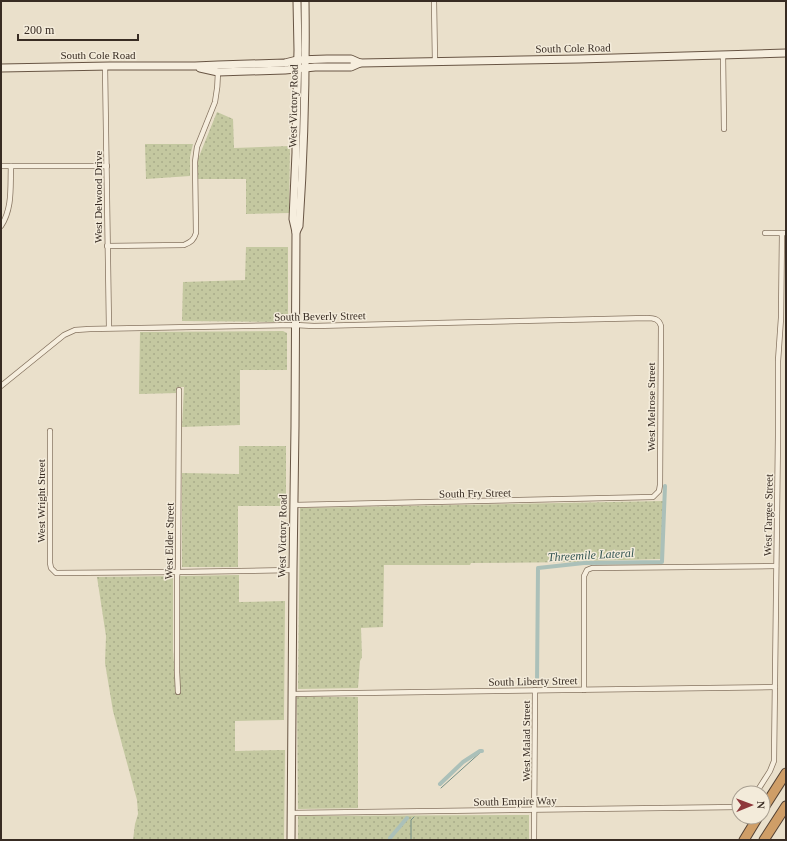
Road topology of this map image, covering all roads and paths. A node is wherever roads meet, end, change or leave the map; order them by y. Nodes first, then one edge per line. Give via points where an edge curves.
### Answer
1 (297, 1) edge
2 (304, 1) edge
3 (434, 1) edge
4 (786, 53) edge
5 (724, 55) junction
6 (305, 59) junction
7 (297, 60) junction
8 (435, 62) junction
9 (360, 63) junction
10 (105, 66) junction
11 (1, 68) edge
12 (219, 68) junction
13 (305, 68) junction
14 (297, 69) junction
15 (724, 129) dead end
16 (1, 166) edge
17 (11, 166) junction
18 (107, 166) junction
19 (295, 188) junction
20 (300, 211) junction
21 (1, 226) edge
22 (296, 232) junction
23 (766, 233) dead end
24 (784, 233) edge
25 (107, 246) junction
26 (658, 320) joint
27 (295, 325) junction
28 (109, 328) junction
29 (1, 386) edge
30 (179, 390) dead end
31 (50, 431) dead end
32 (656, 494) joint
33 (294, 505) junction
34 (776, 566) junction
35 (292, 570) junction
36 (177, 572) junction
37 (775, 686) junction
38 (535, 690) junction
39 (584, 690) junction
40 (178, 692) dead end
41 (292, 694) junction
42 (786, 774) edge
43 (761, 785) edge
44 (771, 797) edge
45 (731, 806) edge
46 (786, 806) edge
47 (534, 809) junction
48 (291, 813) junction
49 (753, 825) edge
50 (291, 840) edge
51 (534, 840) edge
52 (744, 840) edge
53 (764, 840) edge

1 - 7 main road, West Victory Road
2 - 6 main road, West Victory Road
3 - 8 street
4 - 5 main road, South Cole Road
5 - 8 main road, South Cole Road
5 - 15 street
6 - 7 main road, South Cole Road
6 - 9 main road, South Cole Road via 351,59
6 - 13 main road, West Victory Road
7 - 12 main road, South Cole Road via 285,63 231,64
7 - 14 main road, West Victory Road
8 - 9 main road, South Cole Road
9 - 13 main road, South Cole Road via 352,67
10 - 11 main road, South Cole Road
10 - 12 main road, South Cole Road
10 - 18 street, West Delwood Drive
12 - 14 main road, South Cole Road
12 - 25 street via 217,94 197,147 194,238 184,245
13 - 14 main road, South Cole Road
13 - 20 main road, West Victory Road
14 - 19 main road, West Victory Road
16 - 17 street
17 - 18 street
17 - 21 street via 10,201
18 - 25 street, West Delwood Drive
19 - 20 main road, West Victory Road via 297,209
19 - 22 main road, West Victory Road via 293,220
20 - 22 main road, West Victory Road
22 - 27 main road, West Victory Road
23 - 24 street
24 - 34 street, West Targee Street via 778,361
25 - 28 street, West Delwood Drive
26 - 27 street, South Beverly Street via 647,318
26 - 32 street, West Melrose Street via 661,326 660,485
27 - 28 street, South Beverly Street
27 - 33 main road, West Victory Road
28 - 29 street, South Beverly Street via 75,330 64,335
30 - 36 street, West Elder Street
31 - 36 street, West Wright Street via 50,563 54,572
32 - 33 street, South Fry Street via 649,498
33 - 35 main road, West Victory Road
34 - 37 street, West Targee Street
34 - 39 street via 587,570 584,576
35 - 36 street
35 - 41 main road, West Victory Road
36 - 40 street, West Elder Street
37 - 39 street, South Liberty Street
37 - 43 street, West Targee Street via 774,761
38 - 39 street, South Liberty Street
38 - 41 street, South Liberty Street
38 - 47 street, West Malad Street
41 - 48 main road, West Victory Road
42 - 44 highway
45 - 47 street, South Empire Way
46 - 53 highway
47 - 48 street, South Empire Way
47 - 51 street, West Malad Street
48 - 50 main road, West Victory Road
49 - 52 highway

